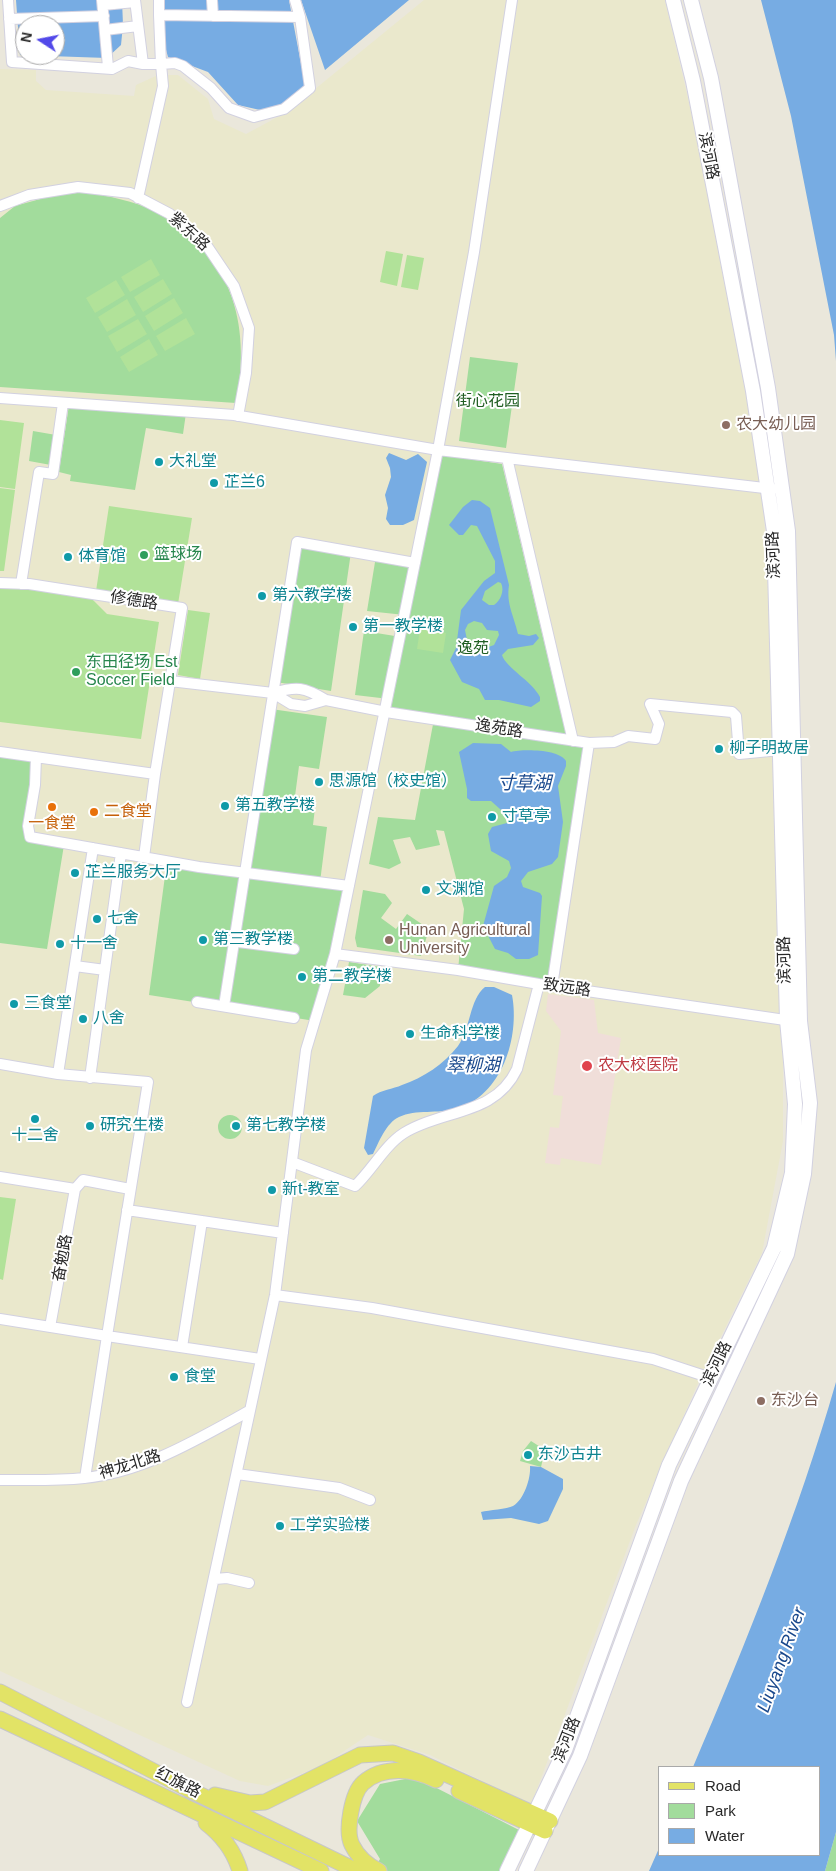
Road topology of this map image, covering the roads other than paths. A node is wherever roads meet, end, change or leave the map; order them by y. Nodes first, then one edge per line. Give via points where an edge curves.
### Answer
1 (8, 0) edge
2 (159, 0) edge
3 (212, 0) edge
4 (294, 0) edge
5 (512, 0) edge
6 (673, 0) edge
7 (691, 0) edge
8 (102, 2) edge
9 (132, 2) edge
10 (160, 14) junction
11 (104, 16) junction
12 (213, 16) junction
13 (297, 17) junction
14 (12, 19) junction
15 (138, 26) junction
16 (105, 30) junction
17 (142, 64) junction
18 (161, 64) junction
19 (108, 65) junction
20 (138, 198) junction
21 (0, 206) edge
22 (0, 398) edge
23 (63, 402) junction
24 (238, 416) junction
25 (438, 450) junction
26 (507, 458) junction
27 (768, 489) junction
28 (782, 489) junction
29 (416, 563) junction
30 (0, 583) edge
31 (25, 584) junction
32 (170, 681) junction
33 (273, 693) junction
34 (326, 700) junction
35 (386, 712) junction
36 (573, 741) junction
37 (588, 743) junction
38 (780, 750) junction
39 (0, 752) edge
40 (36, 757) junction
41 (155, 774) junction
42 (93, 848) junction
43 (121, 853) junction
44 (144, 857) junction
45 (244, 872) junction
46 (349, 886) junction
47 (222, 940) dead end
48 (234, 941) junction
49 (294, 949) dead end
50 (335, 954) junction
51 (75, 966) junction
52 (105, 970) junction
53 (539, 984) junction
54 (552, 986) junction
55 (198, 1002) dead end
56 (224, 1006) junction
57 (294, 1018) dead end
58 (793, 1021) junction
59 (0, 1064) edge
60 (58, 1074) junction
61 (90, 1078) junction
62 (292, 1162) junction
63 (0, 1177) edge
64 (75, 1189) junction
65 (130, 1189) junction
66 (127, 1210) junction
67 (202, 1221) junction
68 (283, 1233) junction
69 (275, 1295) junction
70 (0, 1319) edge
71 (50, 1327) junction
72 (106, 1336) junction
73 (182, 1347) junction
74 (260, 1359) junction
75 (711, 1378) junction
76 (249, 1411) junction
77 (236, 1474) junction
78 (85, 1478) junction
79 (0, 1480) edge
80 (370, 1500) dead end
81 (215, 1579) junction
82 (249, 1583) dead end
83 (0, 1692) edge
84 (187, 1702) dead end
85 (0, 1719) edge
86 (188, 1789) junction
87 (180, 1805) junction
88 (532, 1820) junction
89 (547, 1826) junction
90 (240, 1871) edge
91 (320, 1871) edge
92 (357, 1871) edge
93 (379, 1871) edge
94 (507, 1871) edge
95 (526, 1871) edge

1 - 14 street
2 - 10 street
3 - 12 street
4 - 13 street
5 - 25 street via 474,252
6 - 27 main road, 滨河路 via 693,80 753,391
7 - 28 main road, 滨河路 via 711,78 768,388
8 - 9 street
8 - 11 street
9 - 15 street
10 - 12 street
10 - 18 street
11 - 14 street
11 - 16 street
12 - 13 street
13 - 18 street via 310,88 284,110 254,117 229,108 196,74 175,62
14 - 19 street via 12,62
15 - 16 street
15 - 17 street
16 - 19 street
17 - 18 street
17 - 19 street via 128,61 112,69
18 - 20 street via 163,86
20 - 21 street, 紫东路 via 130,193 78,187 29,195
20 - 24 street, 紫东路 via 170,214 205,243 234,286 249,328 246,373
22 - 23 street
23 - 24 street
23 - 31 street via 54,474 39,472
24 - 25 street
25 - 26 street
25 - 29 street
26 - 27 street
26 - 36 street
27 - 28 street
27 - 38 main road, 滨河路 via 774,531
28 - 58 main road, 滨河路 via 788,531
29 - 33 street via 297,542
29 - 35 street
30 - 31 street
31 - 32 street, 修德路 via 182,608
32 - 33 street, 逸苑路
32 - 41 street
33 - 34 street via 294,687 309,690
33 - 34 street, 逸苑路 via 290,704 306,706
33 - 45 street
34 - 35 street, 逸苑路
35 - 36 street, 逸苑路
35 - 46 street
36 - 37 street, 逸苑路
37 - 38 street, 逸苑路 via 614,742 628,736 656,739 659,724 650,704 732,712 736,716 739,754
37 - 54 street
38 - 58 main road, 滨河路
39 - 40 street
40 - 41 street
40 - 42 street via 28,826 30,837
41 - 44 street
42 - 43 street
42 - 51 street
43 - 44 street
43 - 52 street
44 - 45 street
45 - 46 street
45 - 48 street
46 - 50 street
47 - 48 street
48 - 49 street
48 - 56 street
50 - 53 street, 致远路
50 - 62 street via 306,1050
51 - 52 street
51 - 60 street
52 - 61 street
53 - 54 street, 致远路
53 - 62 street via 517,1069 511,1081 493,1099 403,1134 355,1186
54 - 58 street, 致远路
55 - 56 street
56 - 57 street
58 - 75 main road, 滨河路 via 795,1104 792,1173 774,1248
58 - 89 main road, 滨河路 via 810,1103 804,1174 787,1254 680,1481 580,1756
59 - 60 street
60 - 61 street
61 - 65 street via 148,1082
62 - 68 street
63 - 64 street
64 - 65 street via 83,1180
64 - 71 street, 奋勉路
65 - 66 street
66 - 67 street
66 - 72 street
67 - 68 street
67 - 73 street
68 - 69 street
69 - 74 street
69 - 75 street via 372,1308 653,1359
70 - 71 street
71 - 72 street
72 - 73 street
72 - 78 street
73 - 74 street
74 - 76 street
75 - 88 main road, 滨河路 via 669,1465 564,1750
76 - 77 street
76 - 78 street, 神龙北路 via 180,1449 129,1468
77 - 80 street via 339,1488
77 - 81 street
78 - 79 street, 神龙北路
81 - 82 street
81 - 84 street
83 - 86 main road, 红旗路
85 - 87 main road, 红旗路
86 - 88 main road via 250,1803 265,1802 360,1755 393,1753 419,1762
86 - 92 main road, 红旗路
87 - 90 main road via 218,1832 235,1856
87 - 91 main road, 红旗路
88 - 89 main road
88 - 93 main road via 425,1775 408,1770 378,1774 362,1783 352,1805 350,1828 351,1844 367,1865
88 - 94 main road, 滨河路
89 - 95 main road, 滨河路

